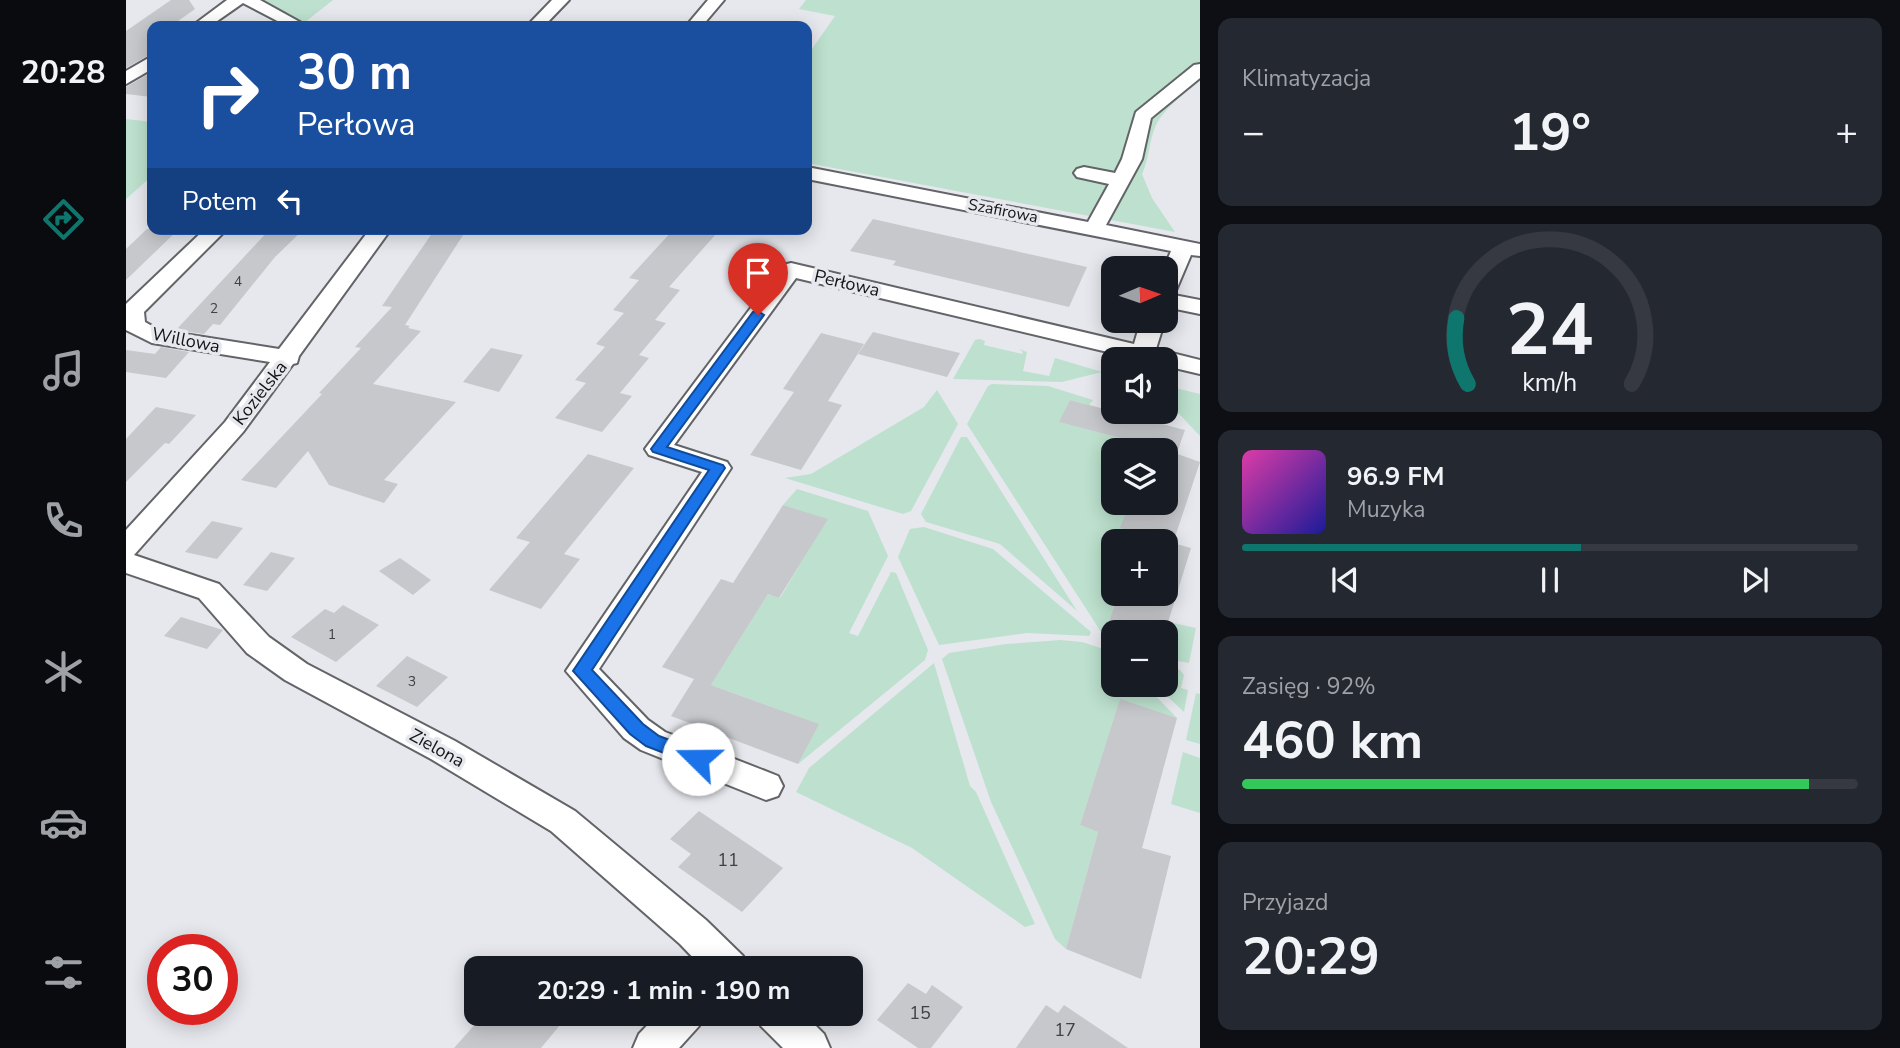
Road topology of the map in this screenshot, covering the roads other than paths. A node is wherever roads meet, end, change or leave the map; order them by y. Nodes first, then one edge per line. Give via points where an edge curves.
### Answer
1 (237, 0) edge
2 (248, 0) edge
3 (561, 0) edge
4 (716, 0) edge
5 (207, 21) edge
6 (289, 21) edge
7 (540, 21) edge
8 (698, 21) edge
9 (147, 64) edge
10 (1200, 69) edge
11 (126, 79) edge
12 (1084, 173) dead end
13 (812, 174) edge
14 (1121, 180) junction
15 (1094, 229) junction
16 (211, 235) edge
17 (377, 235) edge
18 (1192, 248) edge
19 (1178, 271) edge
20 (1178, 302) edge
21 (1200, 307) edge
22 (1116, 347) edge
23 (288, 358) junction
24 (1178, 362) edge
25 (1200, 368) edge
26 (126, 548) edge
27 (126, 563) edge
28 (766, 786) dead end
29 (716, 956) edge
30 (673, 1026) edge
31 (788, 1026) edge
32 (653, 1048) edge
33 (810, 1048) edge

1 - 5 street
2 - 6 street
3 - 7 street
4 - 8 street
9 - 11 street
10 - 14 street via 1142,116 1132,159
12 - 14 street
13 - 15 street, Szafirowa
14 - 15 street
15 - 18 street, Szafirowa
16 - 23 street, Willowa via 132,311 134,325 152,336
17 - 23 street, Kozielska
18 - 19 street
20 - 21 street
22 - 28 street, Perłowa via 791,270 658,449 718,468 582,671 653,741
23 - 26 street, Kozielska
24 - 25 street
27 - 29 street, Zielona via 209,591 258,645 296,672 443,750 563,821
30 - 32 street
31 - 33 street

